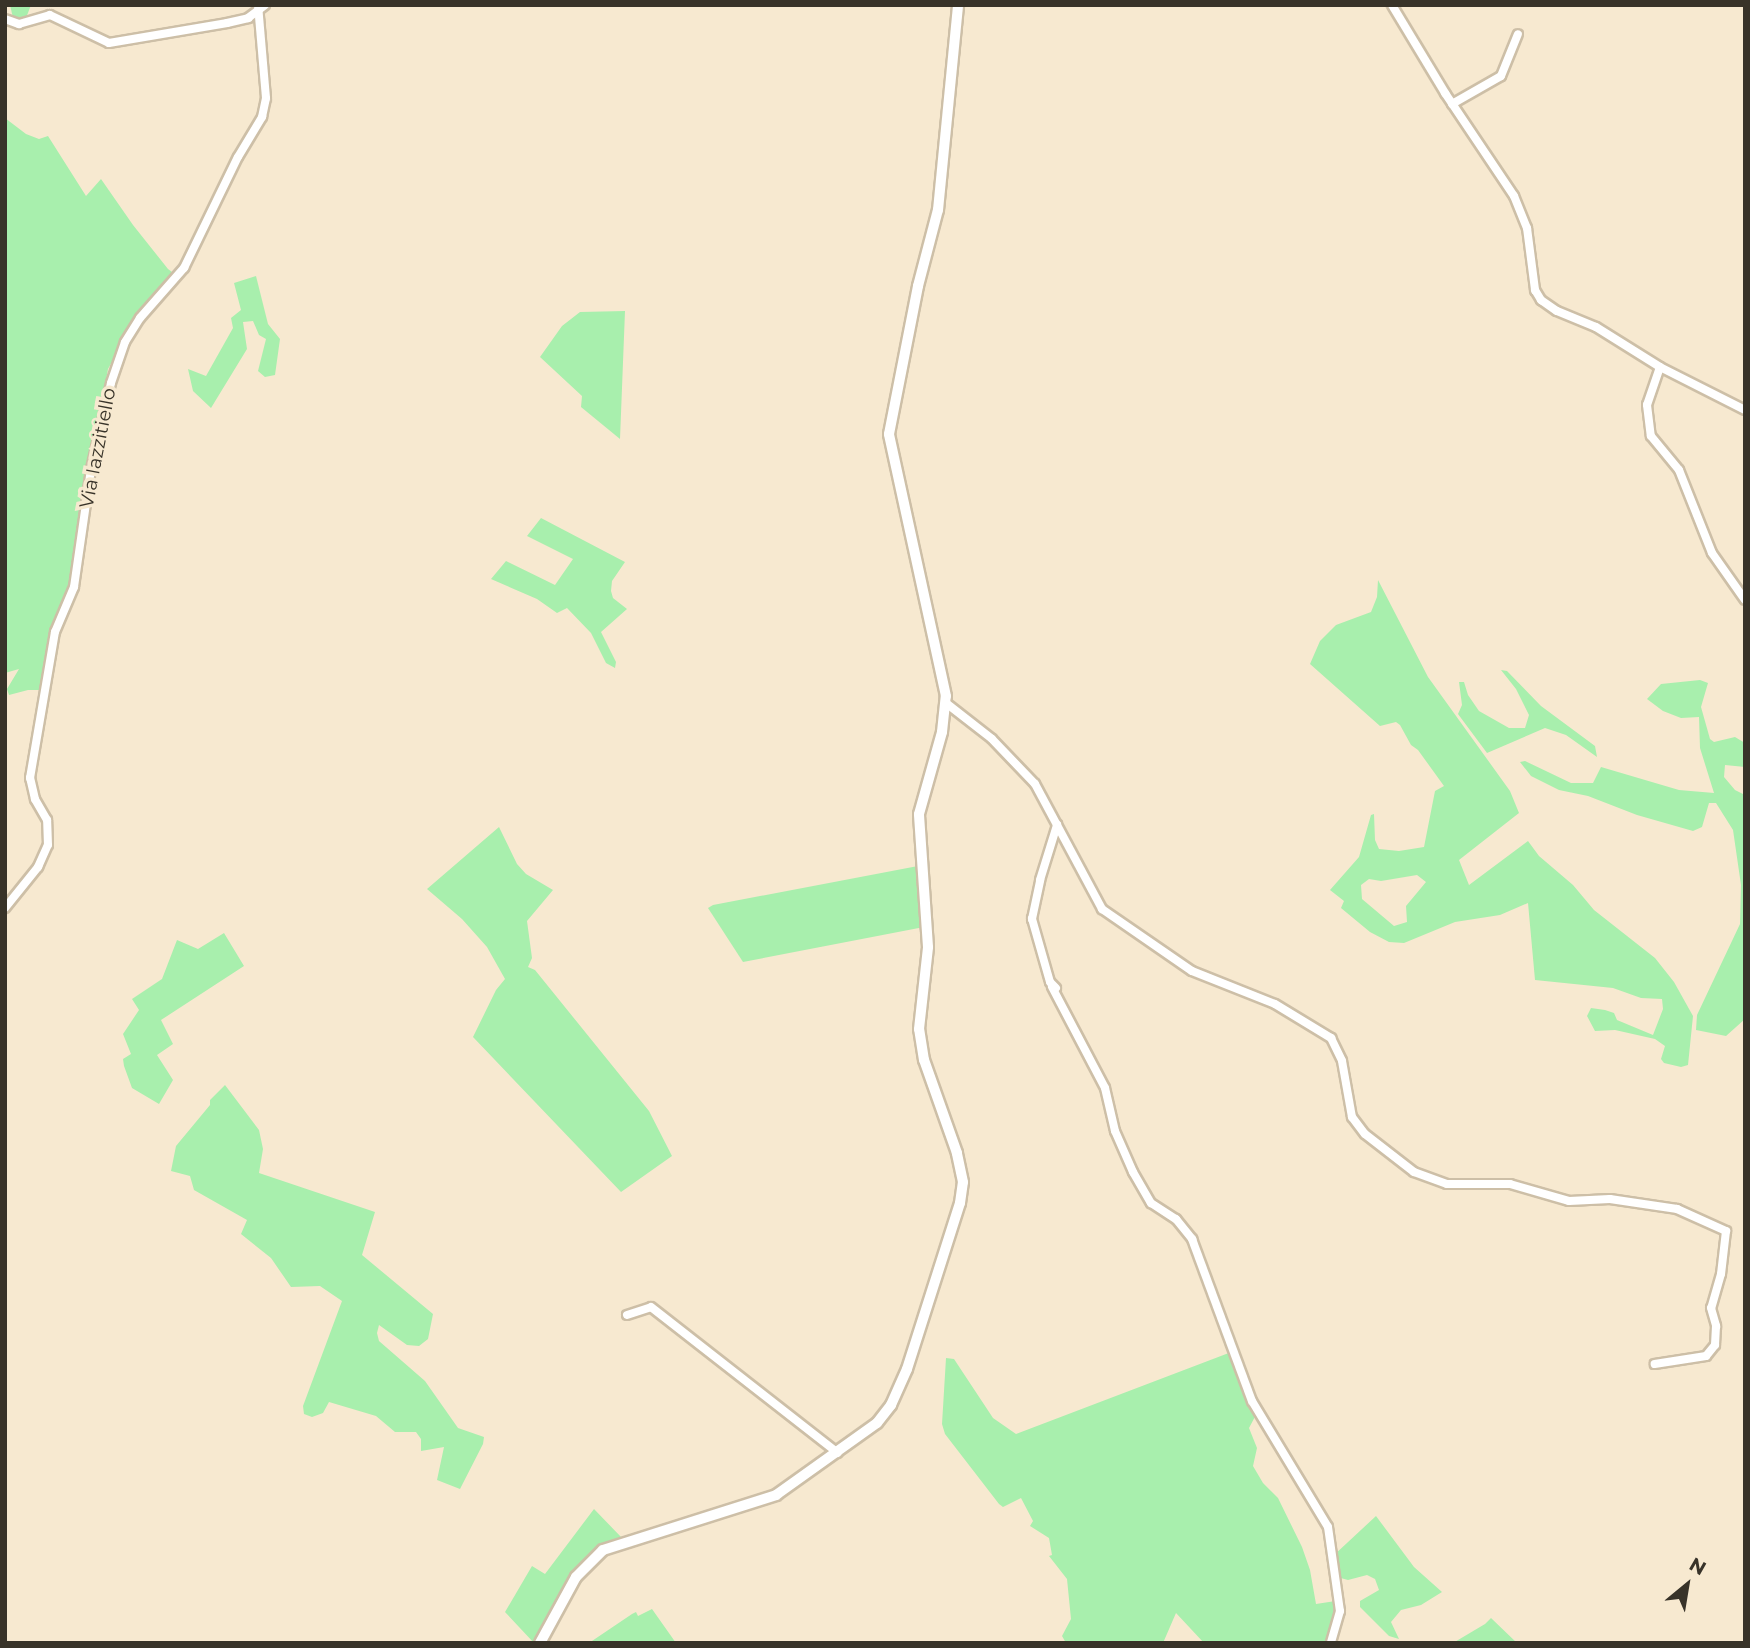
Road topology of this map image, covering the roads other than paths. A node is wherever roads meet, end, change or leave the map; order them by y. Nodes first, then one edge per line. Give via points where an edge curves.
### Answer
1 (265, 5) edge
2 (958, 5) edge
3 (1392, 5) edge
4 (258, 9) edge
5 (5, 19) edge
6 (1518, 34) dead end
7 (1452, 104) junction
8 (1660, 367) junction
9 (1745, 410) edge
10 (1745, 600) edge
11 (946, 703) junction
12 (1057, 825) junction
13 (5, 908) edge
14 (627, 1315) dead end
15 (1655, 1364) dead end
16 (838, 1453) junction
17 (540, 1643) edge
18 (1331, 1643) edge

1 - 4 street
2 - 11 main road via 942,191 888,434
3 - 7 street
4 - 5 street via 227,23 109,43 50,15 19,24
4 - 13 street, Via Iazzitiello via 266,98 262,117 184,268 125,342 111,383 91,469 74,587 55,632 30,778 47,820 48,845 38,867
6 - 7 street via 1501,76
7 - 8 street via 1517,203 1541,300
8 - 9 street
8 - 10 street via 1647,405 1651,436 1679,470 1712,553
11 - 12 street via 1024,771
11 - 16 main road via 919,818 928,947 919,1020 924,1060 957,1153 962,1189 899,1390 877,1423
12 - 15 street via 1097,904 1112,918 1192,971 1275,1004 1331,1038 1342,1061 1352,1117 1365,1134 1414,1172 1447,1184 1516,1185 1569,1201 1610,1199 1678,1209 1726,1231 1711,1308 1715,1345 1706,1356
12 - 18 street via 1032,919 1055,988 1105,1088 1115,1131 1133,1172 1151,1203 1176,1219 1192,1239 1252,1401 1328,1527 1340,1611
14 - 16 street via 651,1307
16 - 17 main road via 776,1495 603,1550 576,1577

